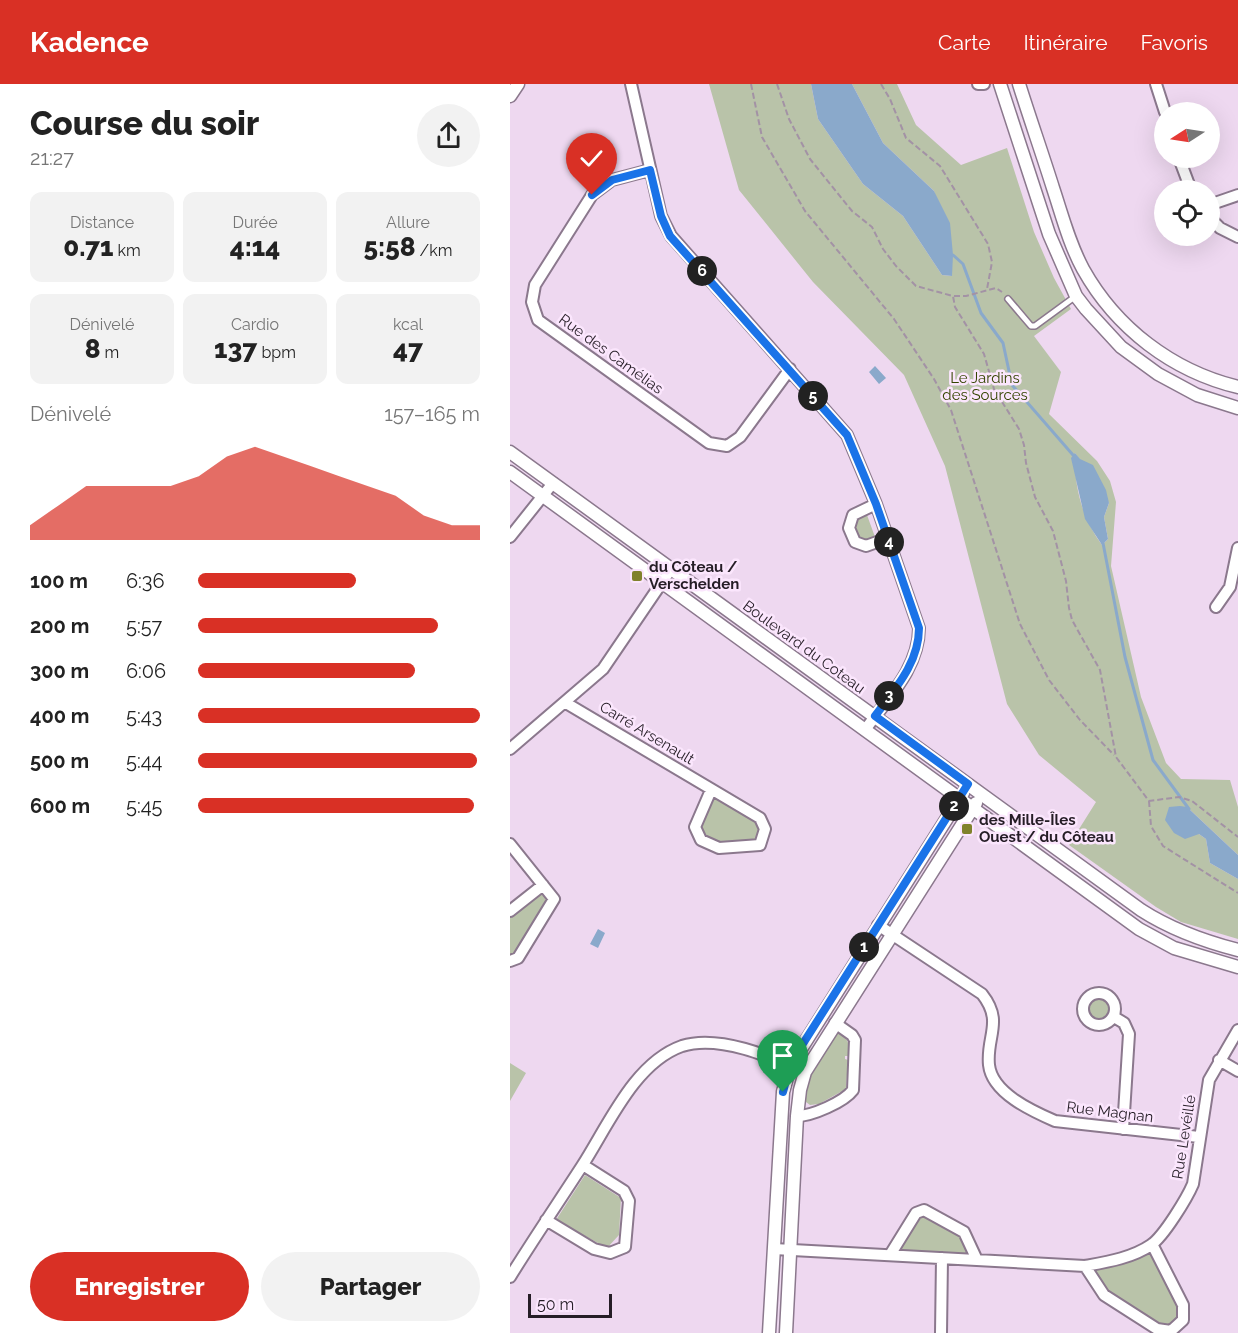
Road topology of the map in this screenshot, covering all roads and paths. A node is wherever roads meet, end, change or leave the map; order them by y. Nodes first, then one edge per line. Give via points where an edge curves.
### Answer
1 (518, 84) edge
2 (631, 84) edge
3 (751, 84) edge
4 (777, 84) edge
5 (880, 84) edge
6 (978, 84) edge
7 (984, 84) edge
8 (1000, 84) edge
9 (1019, 84) edge
10 (1159, 85) edge
11 (510, 96) edge
12 (1163, 102) edge
13 (650, 170) junction
14 (1238, 195) edge
15 (1220, 201) edge
16 (1220, 228) edge
17 (1238, 237) edge
18 (987, 289) junction
19 (953, 296) junction
20 (1076, 296) junction
21 (1008, 299) joint
22 (1141, 338) junction
23 (1129, 354) junction
24 (790, 369) junction
25 (1238, 387) edge
26 (1238, 408) edge
27 (510, 452) edge
28 (510, 472) edge
29 (553, 483) junction
30 (543, 496) junction
31 (876, 504) junction
32 (510, 537) edge
33 (888, 538) junction
34 (1238, 548) edge
35 (671, 569) junction
36 (662, 582) junction
37 (1216, 607) dead end
38 (566, 703) junction
39 (875, 716) junction
40 (865, 730) junction
41 (510, 750) edge
42 (1116, 757) junction
43 (968, 784) junction
44 (711, 790) junction
45 (982, 794) junction
46 (959, 798) junction
47 (1149, 801) junction
48 (972, 808) junction
49 (1238, 837) edge
50 (510, 844) edge
51 (543, 885) junction
52 (1238, 893) edge
53 (510, 911) edge
54 (878, 925) junction
55 (892, 934) junction
56 (1238, 950) edge
57 (510, 961) edge
58 (1238, 968) edge
59 (1114, 1017) dead end
60 (835, 1023) junction
61 (1238, 1030) edge
62 (1219, 1060) junction
63 (790, 1066) junction
64 (1238, 1071) edge
65 (805, 1072) junction
66 (797, 1116) junction
67 (1123, 1129) junction
68 (1199, 1137) junction
69 (583, 1165) junction
70 (546, 1220) junction
71 (1152, 1244) junction
72 (774, 1249) junction
73 (790, 1250) junction
74 (890, 1255) junction
75 (942, 1258) junction
76 (976, 1260) junction
77 (1085, 1266) junction
78 (510, 1277) edge
79 (769, 1333) edge
80 (786, 1333) edge
81 (941, 1333) edge

1 - 11 street
2 - 13 street
3 - 42 path via 762,137 805,211 894,319 951,410 1020,624 1048,680
4 - 19 path via 789,119 810,159 852,211 872,227 900,271 916,286
5 - 18 path via 906,138 940,166 988,244 992,262
6 - 7 street
8 - 20 street via 1049,234
9 - 22 street via 1076,254 1103,299
10 - 12 street
13 - 24 street via 670,236
13 - 24 street, Rue des Camélias via 612,180 592,195 535,285 531,302 538,320 709,443 727,446 740,437
14 - 15 street
16 - 17 street
18 - 19 path
18 - 21 path via 996,288
19 - 42 path via 955,307 984,354 994,389 1019,429 1035,497 1053,531 1072,620 1100,670
20 - 21 lane via 1035,326 1030,326
20 - 23 street
22 - 23 street
22 - 25 street via 1187,368
23 - 26 street via 1179,386
24 - 31 street via 847,435
27 - 29 street, Boulevard du Coteau
28 - 30 street, Boulevard du Coteau
29 - 30 street
29 - 35 street, Boulevard du Coteau
30 - 32 street
30 - 36 street, Boulevard du Coteau
31 - 33 street
31 - 33 street via 853,515 849,528 855,542 866,546
33 - 39 street via 919,628 919,643 910,669
34 - 37 street via 1230,587
35 - 36 street
35 - 39 street, Boulevard du Coteau
36 - 38 street via 603,669
36 - 40 street, Boulevard du Coteau
38 - 41 street
38 - 44 street, Carré Arsenault
39 - 40 street
39 - 43 street, Boulevard du Coteau
40 - 46 street, Boulevard du Coteau
42 - 47 path
43 - 45 street, Boulevard du Coteau
43 - 46 street
44 - 44 street, Carré Arsenault via 695,827 701,840 719,848 760,845 765,829 760,818
45 - 48 street
45 - 56 street, Boulevard du Coteau via 1161,922 1200,940
46 - 48 street, Boulevard du Coteau
46 - 54 street
47 - 49 path via 1179,797 1192,801
47 - 52 path via 1151,826 1163,846
48 - 55 street
48 - 58 street, Boulevard du Coteau via 1149,935 1185,952
50 - 51 street
51 - 53 street
51 - 57 street via 554,899 518,958
54 - 55 street, Rue Magnan
54 - 63 street
55 - 60 street
55 - 67 street, Rue Magnan via 982,994 990,1005 993,1017 989,1066 994,1080 1006,1093 1055,1121
59 - 67 street via 1124,1023 1129,1034
60 - 65 street
60 - 66 street via 855,1040 853,1090 814,1113
61 - 62 street, Rue Levéillé
62 - 64 street
62 - 68 street, Rue Levéillé via 1209,1080
63 - 65 street
63 - 69 street via 748,1050 718,1044 684,1046 654,1062 625,1095
63 - 72 street via 783,1092
65 - 66 street
66 - 73 street
67 - 68 street, Rue Magnan
68 - 71 street, Rue Levéillé via 1187,1200
69 - 70 street
69 - 70 street via 624,1191 629,1202 625,1247 610,1253 594,1249
70 - 78 street
71 - 77 street, Rue Levéillé via 1125,1258
71 - 77 street via 1183,1305 1183,1320 1171,1331 1157,1329 1104,1295
72 - 73 street, Rue Levéillé
72 - 79 street
73 - 74 street, Rue Levéillé
73 - 80 street
74 - 75 street, Rue Levéillé
74 - 76 street via 916,1213 924,1210 964,1232
75 - 76 street, Rue Levéillé
75 - 81 street
76 - 77 street, Rue Levéillé

